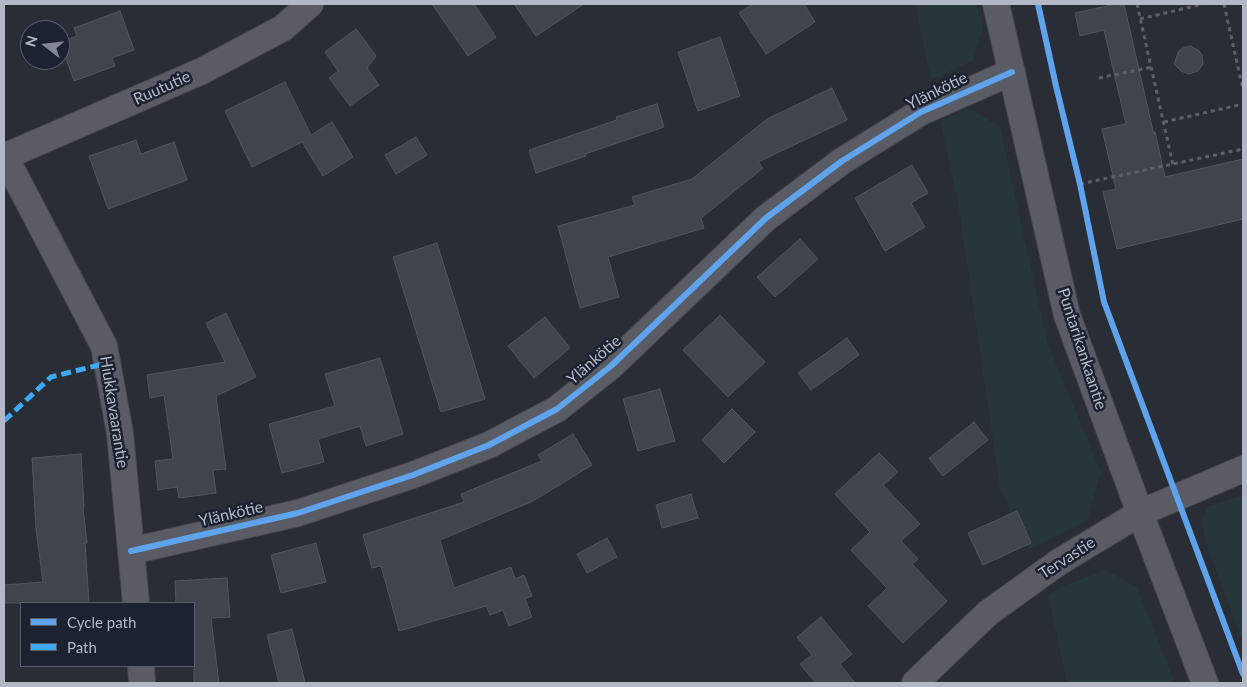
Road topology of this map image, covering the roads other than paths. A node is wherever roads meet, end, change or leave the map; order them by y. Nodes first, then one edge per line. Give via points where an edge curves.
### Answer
1 (310, 4) edge
2 (996, 4) edge
3 (1012, 72) junction
4 (4, 156) edge
5 (1243, 469) edge
6 (1140, 512) junction
7 (131, 550) junction
8 (136, 602) edge
9 (141, 667) edge
10 (142, 683) edge
11 (915, 683) edge
12 (1205, 683) edge

1 - 4 street, Ruututie via 283,28 202,71
2 - 3 street, Puntarikankaantie
3 - 6 street, Puntarikankaantie via 1067,315
3 - 7 street, Ylänkötie via 921,112 842,161 766,218 611,366 557,409 489,445 413,475 298,513
4 - 7 street, Hiukkavaarantie via 104,346 120,433
5 - 6 street, Tervastie
6 - 11 street, Tervastie via 1059,562 988,613
6 - 12 street, Puntarikankaantie
7 - 8 street, Hiukkavaarantie
9 - 10 street

